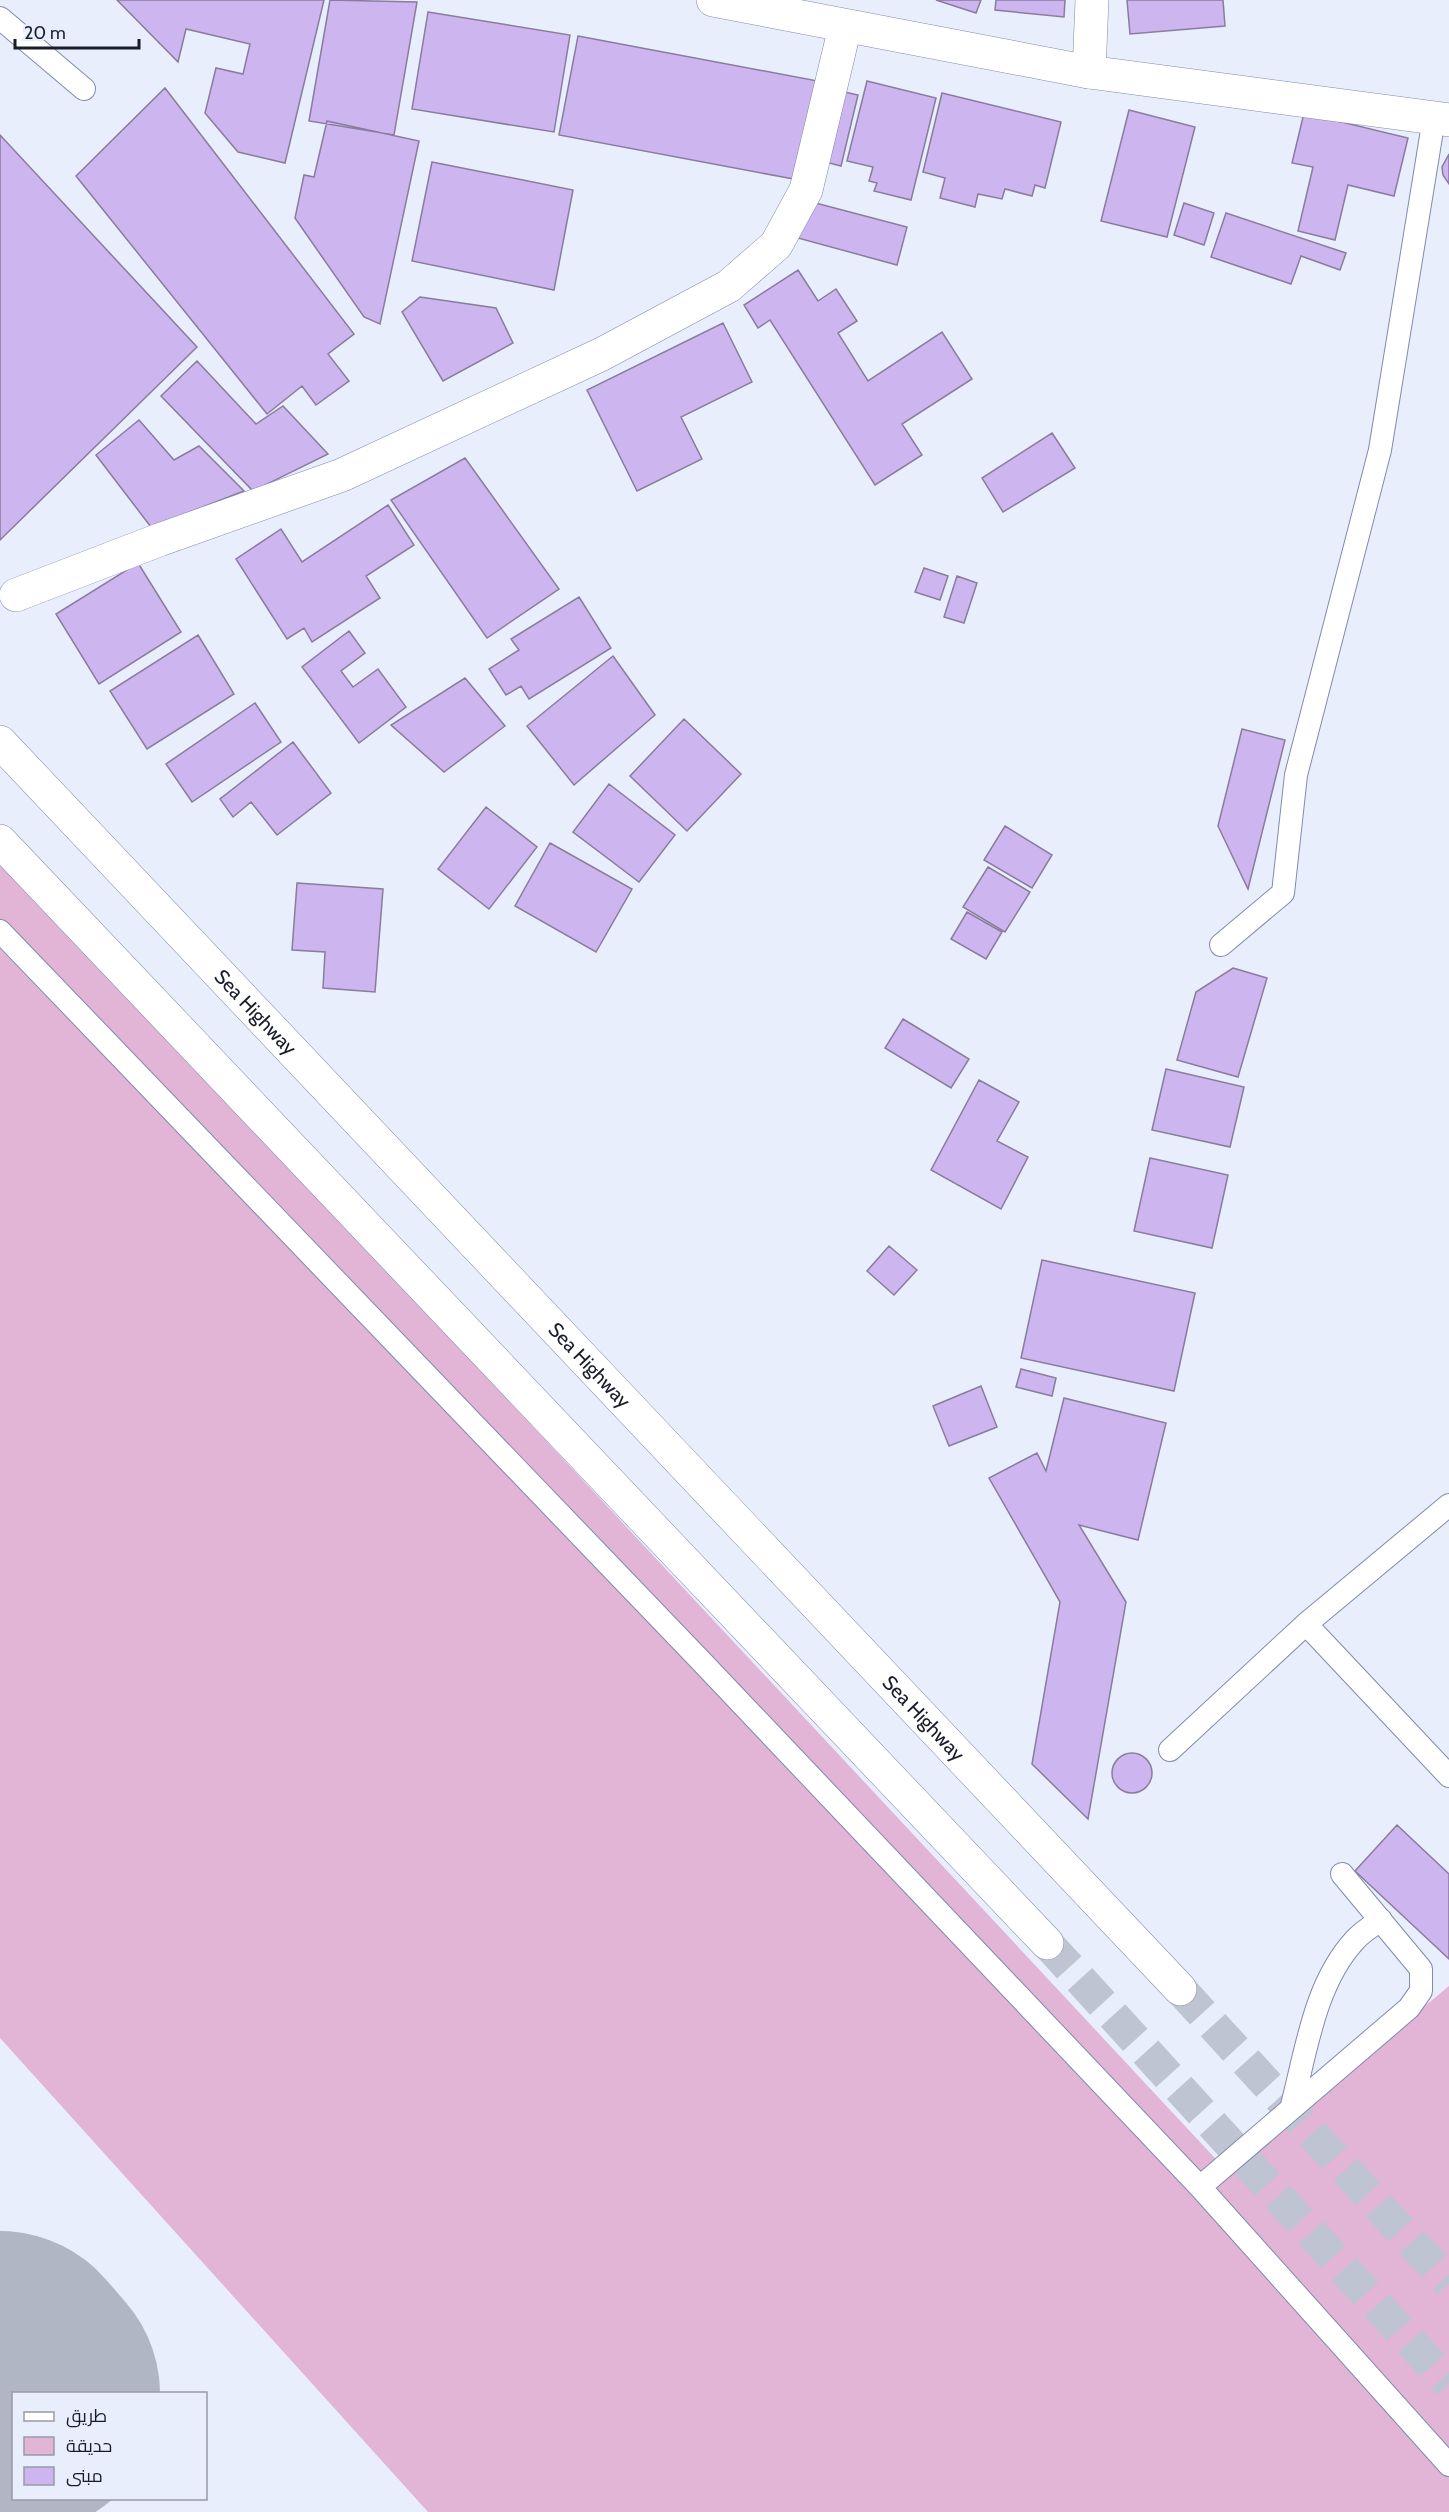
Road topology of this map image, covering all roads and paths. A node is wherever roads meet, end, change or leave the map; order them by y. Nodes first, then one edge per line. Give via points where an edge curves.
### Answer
1 (713, 0) edge
2 (1092, 0) edge
3 (807, 9) edge
4 (0, 18) edge
5 (845, 27) junction
6 (1089, 72) junction
7 (84, 89) dead end
8 (1441, 119) edge
9 (16, 595) dead end
10 (0, 742) edge
11 (0, 841) edge
12 (0, 931) edge
13 (1221, 945) dead end
14 (1449, 1505) edge
15 (1306, 1624) junction
16 (1170, 1750) dead end
17 (1449, 1776) edge
18 (1342, 1874) dead end
19 (1381, 1920) junction
20 (1047, 1943) tunnel mouth
21 (1180, 1989) tunnel mouth
22 (1291, 2109) junction
23 (1200, 2187) junction
24 (1449, 2465) edge

1 - 3 main road
2 - 6 main road
3 - 5 main road
4 - 7 lane
5 - 6 main road
5 - 9 main road via 806,190 776,245 729,286 602,354 342,475
6 - 8 main road
8 - 13 lane via 1380,450 1296,775 1283,893
10 - 21 main road, Sea Highway
11 - 20 main road
12 - 23 lane
14 - 15 lane
15 - 16 lane
15 - 17 lane
18 - 19 lane
19 - 22 lane via 1356,1939 1328,1981
19 - 22 lane via 1421,1969 1421,1991 1409,2008
22 - 23 lane
23 - 24 lane

